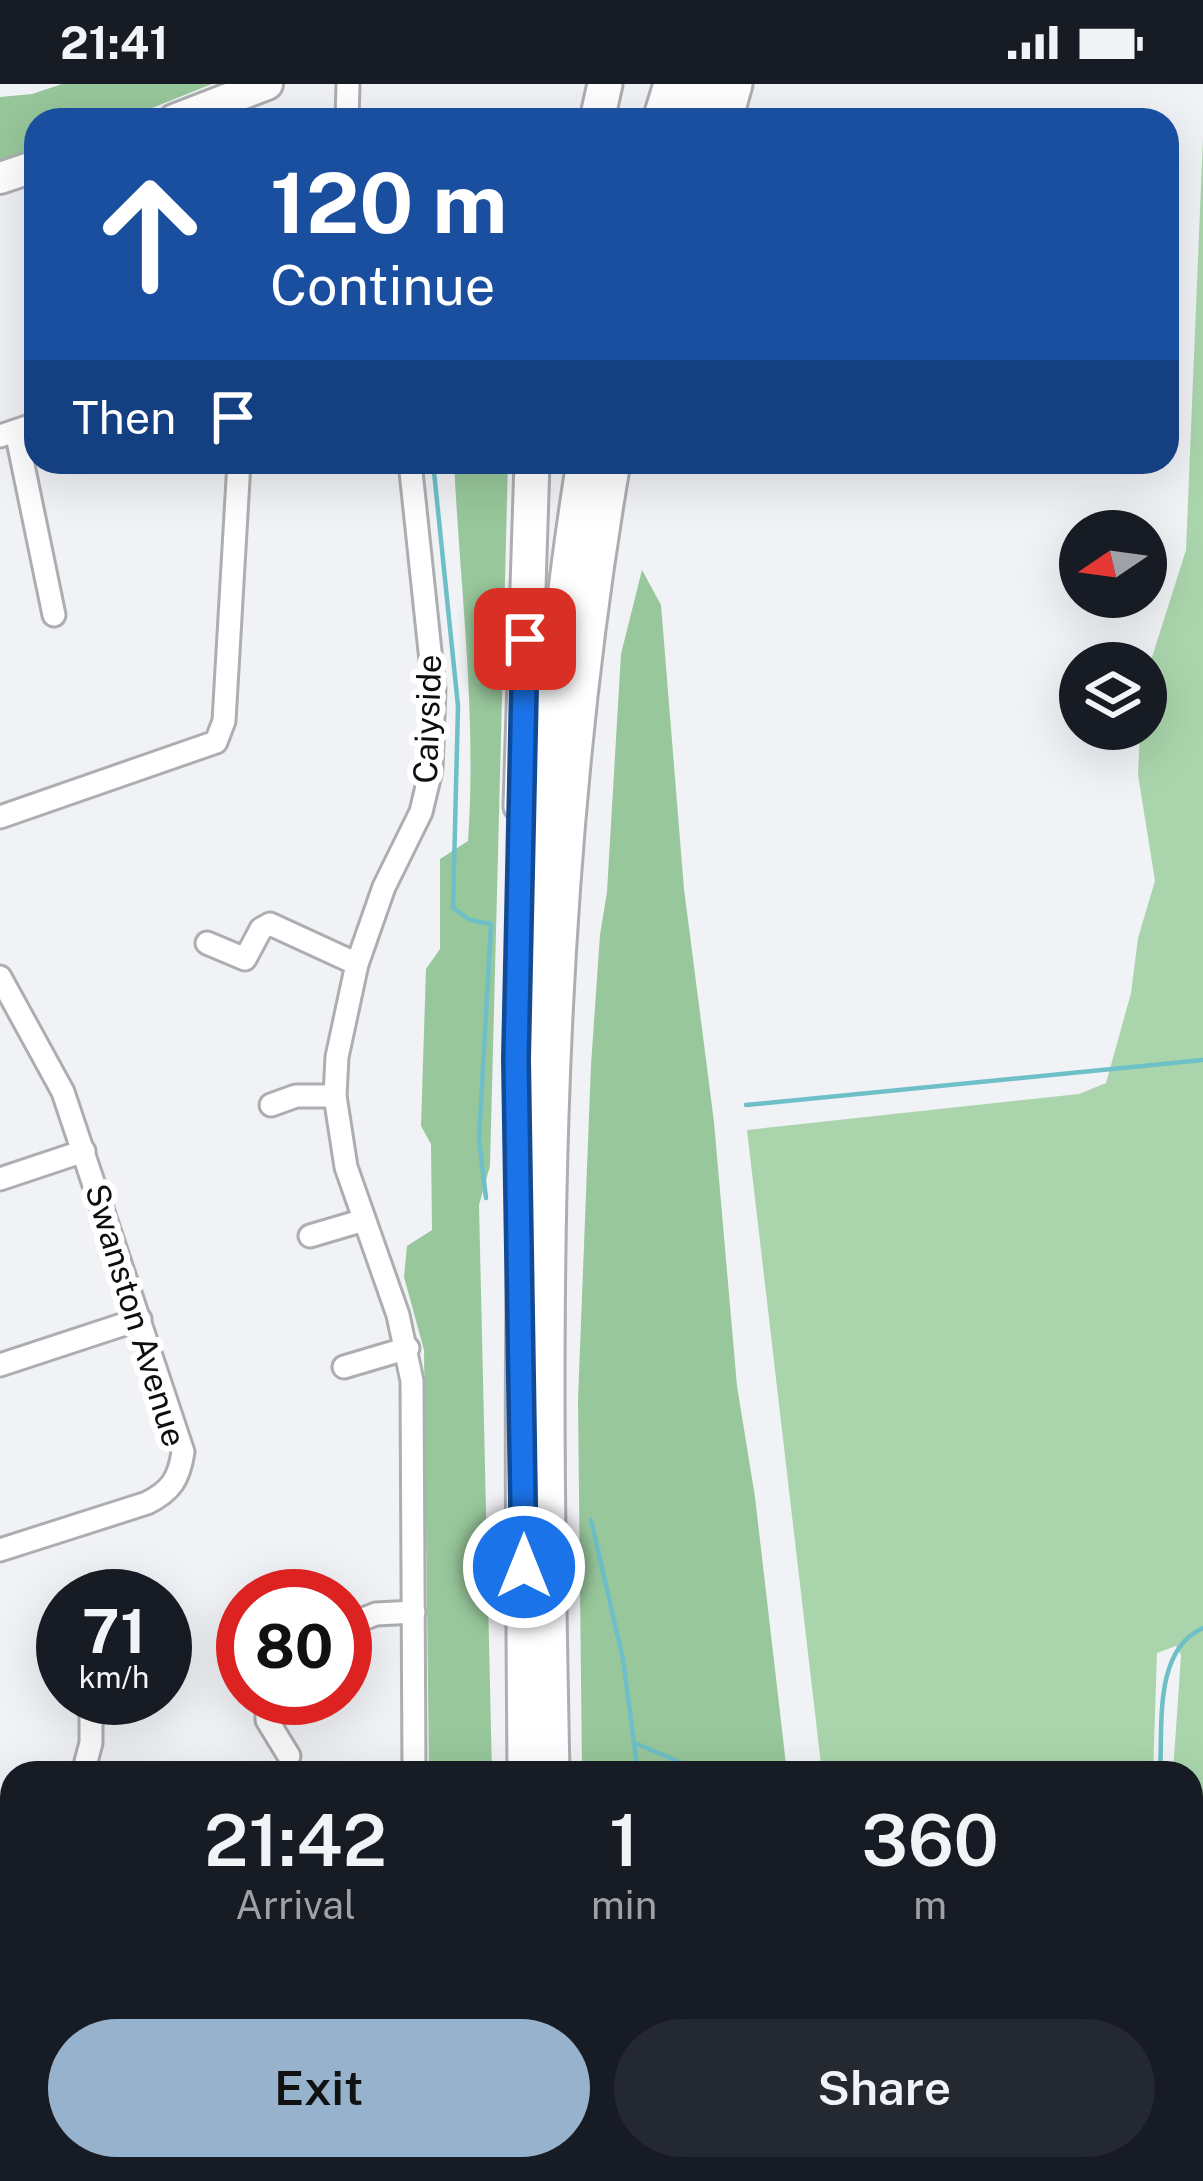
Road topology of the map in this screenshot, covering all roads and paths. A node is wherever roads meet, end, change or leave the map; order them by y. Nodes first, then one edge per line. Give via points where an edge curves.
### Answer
1 (267, 84) edge
2 (205, 108) edge
3 (28, 474) edge
4 (238, 474) edge
5 (411, 474) edge
6 (532, 474) edge
7 (582, 474) edge
8 (611, 474) edge
9 (627, 474) edge
10 (54, 615) dead end
11 (0, 817) edge
12 (207, 943) dead end
13 (357, 964) junction
14 (0, 977) edge
15 (554, 1042) junction
16 (335, 1096) junction
17 (271, 1105) dead end
18 (84, 1151) junction
19 (0, 1179) edge
20 (364, 1220) junction
21 (310, 1236) dead end
22 (522, 1252) junction
23 (140, 1319) junction
24 (408, 1348) junction
25 (0, 1365) edge
26 (344, 1366) dead end
27 (0, 1550) edge
28 (414, 1612) junction
29 (372, 1616) edge
30 (91, 1725) edge
31 (269, 1725) edge
32 (289, 1756) dead end
33 (86, 1761) edge
34 (414, 1761) edge
35 (525, 1761) edge
36 (552, 1761) edge

1 - 2 main road
3 - 10 street via 56,589
4 - 11 street via 224,721 216,742
5 - 13 street, Caiyside via 432,670 431,770
6 - 22 highway via 516,1059
7 - 22 highway via 538,860
8 - 15 highway via 569,772
9 - 15 highway via 594,666
12 - 13 street via 244,959 270,924
13 - 16 street, Caiyside
14 - 18 street, Swanston Avenue via 63,1092
15 - 36 highway
16 - 17 street
16 - 20 street, Caiyside
18 - 19 street
18 - 23 street, Swanston Avenue
20 - 21 street
20 - 24 street, Caiyside
22 - 35 highway
23 - 25 street
23 - 27 street, Swanston Avenue via 183,1452 168,1493
24 - 26 street
24 - 28 street, Caiyside
28 - 29 street
28 - 34 street, Caiyside
30 - 33 street
31 - 32 street

